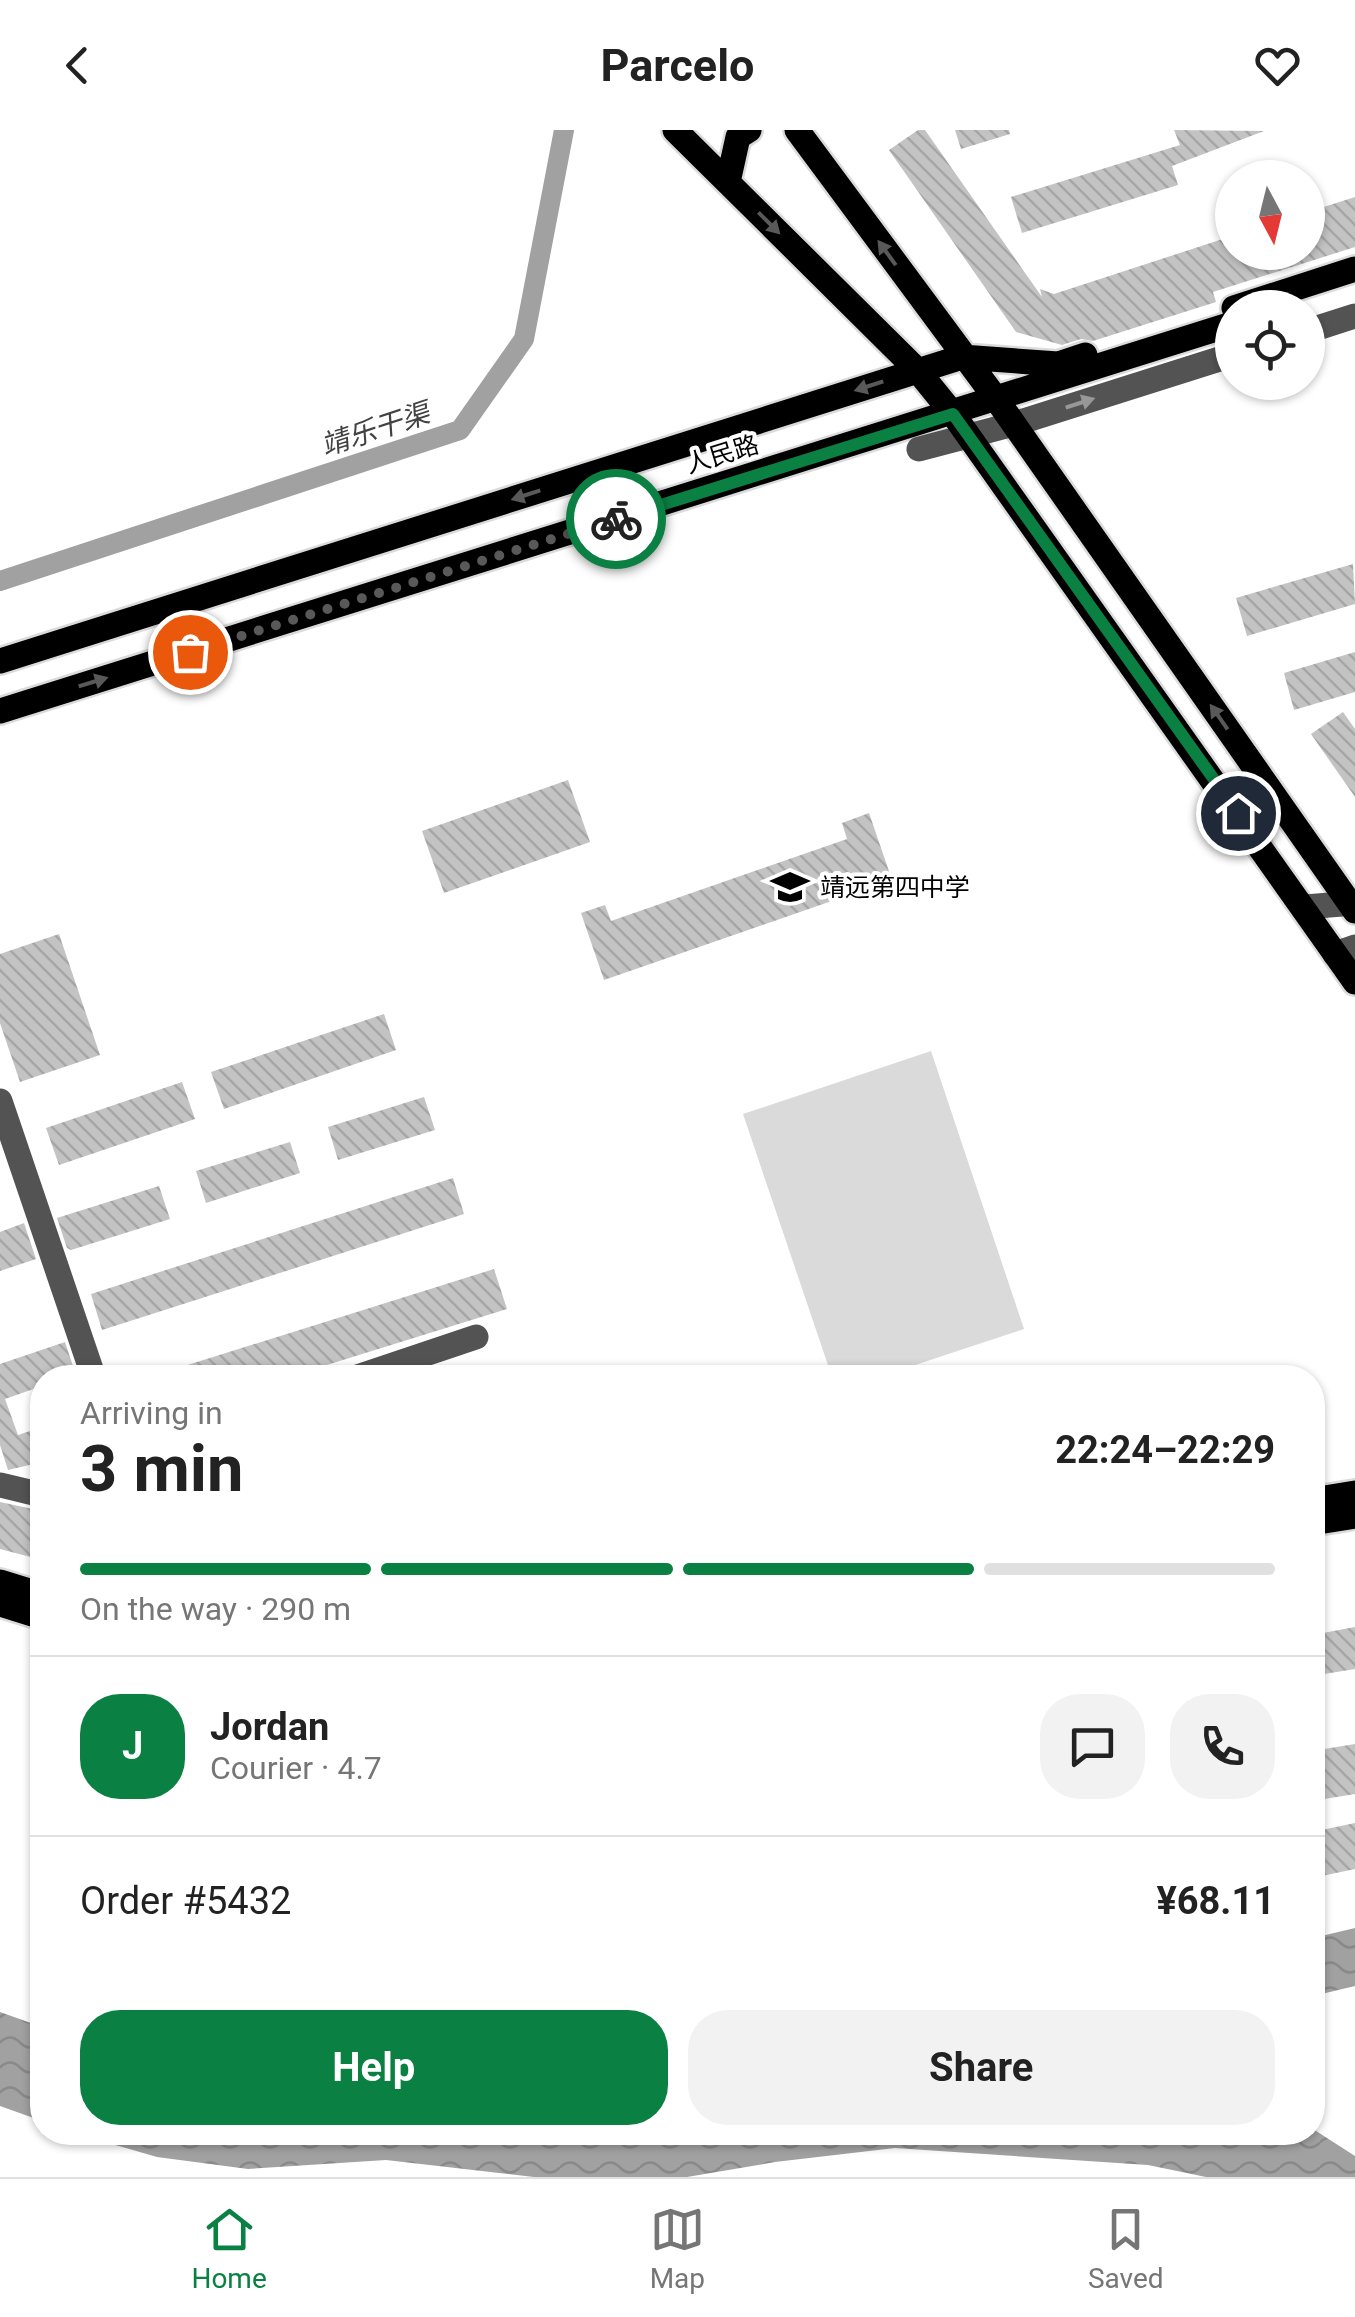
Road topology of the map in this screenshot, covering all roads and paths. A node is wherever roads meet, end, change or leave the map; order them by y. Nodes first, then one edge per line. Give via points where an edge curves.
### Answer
1 (675, 130) edge
2 (749, 130) edge
3 (797, 130) edge
4 (728, 182) junction
5 (1355, 269) edge
6 (1355, 285) edge
7 (1289, 290) edge
8 (1325, 295) edge
9 (1215, 314) edge
10 (1355, 316) edge
11 (1325, 326) edge
12 (1215, 329) edge
13 (962, 357) junction
14 (1215, 359) edge
15 (918, 371) junction
16 (997, 400) junction
17 (953, 414) junction
18 (1014, 424) junction
19 (970, 436) junction
20 (919, 448) dead end
21 (0, 661) edge
22 (0, 711) edge
23 (1353, 906) edge
24 (1305, 907) junction
25 (1345, 950) edge
26 (1355, 982) edge
27 (0, 1100) edge
28 (476, 1337) dead end
29 (90, 1365) edge
30 (393, 1365) edge
31 (0, 1486) edge
32 (30, 1492) edge
33 (1355, 1493) edge
34 (1325, 1498) edge
35 (1355, 1516) edge
36 (1325, 1522) edge
37 (0, 1582) edge
38 (30, 1591) edge
39 (0, 1604) edge
40 (30, 1613) edge

1 - 4 main road
2 - 4 main road via 738,137
13 -> 3 main road
4 -> 15 main road
5 - 7 main road, 人民路
6 - 8 main road
9 - 13 main road, 人民路 via 1058,364
10 - 11 street
12 - 16 main road, 人民路
13 - 15 main road, 人民路
13 - 16 main road
18 -> 14 street
15 - 17 main road
15 -> 21 main road, 人民路
16 - 17 main road, 人民路
16 - 18 main road
17 - 19 main road
22 -> 17 main road, 人民路
18 - 19 street
23 -> 18 main road
19 - 20 street
19 - 24 main road
23 - 24 street
24 - 25 main road
25 - 26 main road
27 - 29 street
28 - 30 street
31 - 32 street
33 - 34 main road
35 - 36 main road
37 - 38 main road
39 - 40 main road

